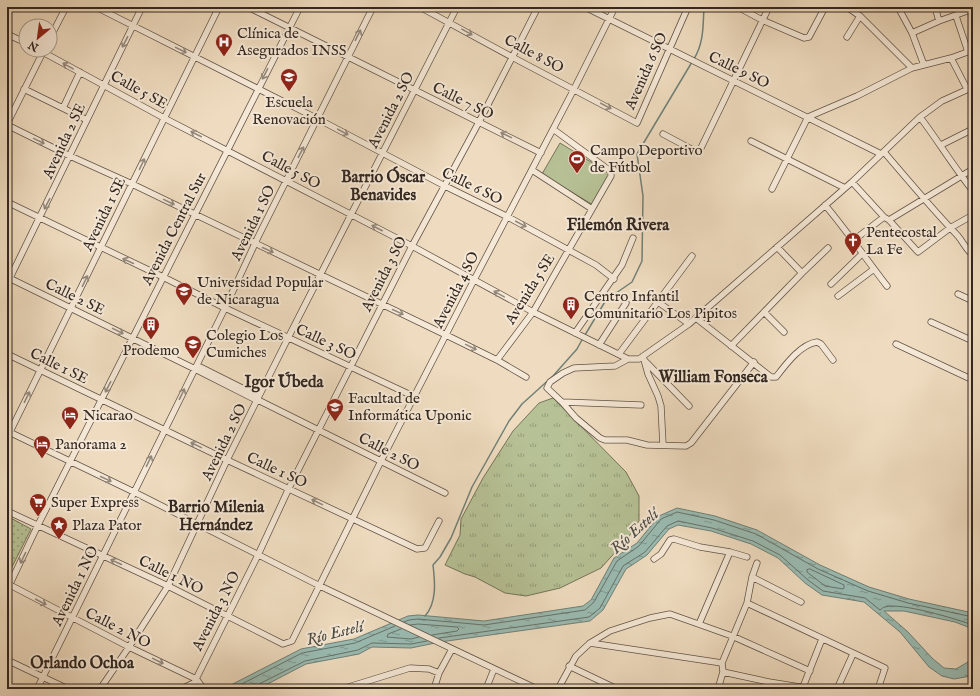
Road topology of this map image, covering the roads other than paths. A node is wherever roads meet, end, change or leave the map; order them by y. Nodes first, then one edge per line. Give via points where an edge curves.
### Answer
1 (66, 7) edge
2 (142, 7) edge
3 (219, 7) edge
4 (248, 7) edge
5 (300, 7) edge
6 (373, 7) edge
7 (420, 7) edge
8 (458, 7) edge
9 (538, 7) edge
10 (585, 7) edge
11 (615, 7) edge
12 (688, 7) edge
13 (738, 7) edge
14 (770, 7) edge
15 (825, 7) edge
16 (848, 7) edge
17 (898, 7) edge
18 (935, 7) edge
19 (100, 8) edge
20 (973, 9) edge
21 (860, 16) junction
22 (956, 16) junction
23 (609, 18) junction
24 (762, 20) junction
25 (939, 21) junction
26 (58, 22) edge
27 (450, 22) junction
28 (132, 26) junction
29 (289, 27) junction
30 (912, 33) junction
31 (7, 34) edge
32 (847, 37) dead end
33 (18, 39) edge
34 (670, 48) junction
35 (970, 51) edge
36 (348, 56) junction
37 (194, 57) junction
38 (512, 57) junction
39 (39, 58) edge
40 (55, 58) edge
41 (951, 58) junction
42 (924, 65) junction
43 (912, 68) junction
44 (80, 72) junction
45 (734, 81) junction
46 (103, 85) junction
47 (970, 88) edge
48 (24, 89) junction
49 (258, 89) junction
50 (574, 89) junction
51 (415, 90) junction
52 (63, 108) junction
53 (808, 117) junction
54 (920, 117) junction
55 (164, 118) junction
56 (318, 119) junction
57 (87, 120) junction
58 (479, 122) junction
59 (637, 122) joint
60 (7, 125) edge
61 (973, 129) edge
62 (553, 130) junction
63 (663, 134) dead end
64 (751, 141) dead end
65 (942, 145) junction
66 (228, 150) junction
67 (383, 153) junction
68 (541, 153) junction
69 (883, 153) junction
70 (70, 156) junction
71 (786, 159) junction
72 (973, 169) edge
73 (532, 170) junction
74 (961, 176) junction
75 (286, 181) junction
76 (852, 182) junction
77 (132, 184) junction
78 (444, 186) junction
79 (845, 188) junction
80 (772, 189) dead end
81 (973, 191) edge
82 (924, 199) junction
83 (7, 202) edge
84 (825, 204) junction
85 (592, 209) junction
86 (196, 214) junction
87 (351, 215) junction
88 (973, 215) edge
89 (508, 217) junction
90 (40, 218) junction
91 (886, 219) junction
92 (950, 228) junction
93 (633, 238) dead end
94 (854, 240) junction
95 (255, 244) junction
96 (412, 246) junction
97 (777, 247) junction
98 (100, 248) junction
99 (828, 248) dead end
100 (568, 250) junction
101 (862, 254) junction
102 (973, 255) edge
103 (692, 256) dead end
104 (874, 269) junction
105 (802, 273) junction
106 (320, 275) junction
107 (163, 277) junction
108 (8, 278) edge
109 (614, 279) junction
110 (474, 280) junction
111 (7, 284) edge
112 (831, 284) dead end
113 (887, 286) dead end
114 (958, 294) dead end
115 (838, 296) dead end
116 (973, 301) edge
117 (658, 302) junction
118 (626, 303) dead end
119 (382, 305) junction
120 (72, 308) junction
121 (225, 308) junction
122 (534, 312) junction
123 (764, 312) junction
124 (696, 318) junction
125 (931, 322) dead end
126 (689, 324) junction
127 (784, 332) dead end
128 (575, 333) junction
129 (446, 335) junction
130 (133, 338) junction
131 (288, 338) junction
132 (973, 341) edge
133 (896, 344) dead end
134 (599, 345) junction
135 (731, 346) junction
136 (7, 354) edge
137 (619, 354) junction
138 (644, 358) junction
139 (628, 359) junction
140 (496, 360) junction
141 (833, 360) dead end
142 (754, 362) junction
143 (351, 367) junction
144 (195, 368) junction
145 (40, 370) junction
146 (526, 377) dead end
147 (973, 380) edge
148 (415, 397) junction
149 (102, 400) junction
150 (258, 400) junction
151 (562, 402) junction
152 (641, 405) dead end
153 (690, 406) dead end
154 (165, 429) junction
155 (319, 430) junction
156 (8, 434) edge
157 (663, 445) junction
158 (227, 460) junction
159 (381, 461) junction
160 (71, 463) junction
161 (289, 488) junction
162 (134, 492) junction
163 (445, 493) dead end
164 (7, 512) edge
165 (352, 519) junction
166 (439, 521) dead end
167 (197, 524) junction
168 (38, 525) junction
169 (730, 552) junction
170 (258, 555) junction
171 (103, 556) junction
172 (747, 557) dead end
173 (654, 560) dead end
174 (757, 563) dead end
175 (752, 577) junction
176 (8, 586) edge
177 (168, 586) junction
178 (320, 586) junction
179 (801, 602) dead end
180 (747, 603) junction
181 (227, 615) junction
182 (73, 618) junction
183 (699, 624) junction
184 (732, 636) junction
185 (822, 639) junction
186 (292, 641) joint
187 (590, 643) junction
188 (129, 647) junction
189 (451, 649) junction
190 (853, 654) junction
191 (7, 660) edge
192 (722, 663) junction
193 (569, 666) junction
194 (494, 669) junction
195 (810, 670) junction
196 (723, 672) junction
197 (439, 673) junction
198 (43, 676) junction
199 (197, 680) junction
200 (786, 687) edge
201 (803, 687) junction
202 (37, 689) edge
203 (68, 689) edge
204 (100, 689) edge
205 (181, 689) edge
206 (204, 689) edge
207 (344, 689) edge
208 (434, 689) edge
209 (486, 689) edge
210 (537, 689) edge
211 (558, 689) edge
212 (617, 689) edge
213 (718, 689) edge
214 (812, 689) edge
215 (837, 689) edge
216 (878, 689) edge

1 - 26 street
2 - 28 street, Avenida 2 SE
3 - 37 street, Avenida 1 SE
4 - 29 street, Calle 7 SO
5 - 29 street, Avenida Central Sur
36 -> 6 street, Avenida 1 SO
7 - 27 street, Calle 8 SO
8 - 27 street, Avenida 2 SO
9 - 38 street, Avenida 3 SO
10 - 23 street, Calle 9 SO
11 - 23 street, Avenida 4 SO
12 - 34 street, Avenida 6 SO
13 - 24 street
14 - 24 street
15 - 24 street via 808,37 804,38
16 - 21 street
17 - 30 street
18 - 25 street
19 - 28 street, Calle 6 SO
20 - 22 street
21 - 32 street
21 - 43 street
22 - 25 street
22 - 35 street
23 - 34 street, Calle 9 SO
23 - 50 street, Avenida 4 SO
24 - 45 street
25 - 30 street
27 -> 38 street, Calle 8 SO
27 - 51 street, Avenida 2 SO
28 -> 37 street, Calle 6 SO
28 -> 46 street, Avenida 2 SE
29 - 36 street, Calle 7 SO
29 -> 49 street, Avenida Central Sur
30 - 42 street
31 - 33 street
34 - 45 street, Calle 9 SO
34 - 59 street, Avenida 6 SO
35 - 41 street
36 - 51 street, Calle 7 SO
36 - 56 street, Avenida 1 SO
37 - 49 street, Calle 6 SO
37 - 55 street, Avenida 1 SE
38 - 50 street, Calle 8 SO
38 - 58 street, Avenida 3 SO
39 - 48 street
44 -> 40 street, Calle 5 SE
41 - 42 street
41 - 47 street
42 - 43 street
43 - 53 street
44 - 46 street, Calle 5 SE
44 - 52 street
45 - 53 street, Calle 9 SO
45 - 63 street via 700,150 694,151
46 - 55 street, Calle 5 SE
46 - 57 street, Avenida 2 SE
47 - 54 street via 942,101
48 - 52 street
48 - 60 street
49 - 56 street, Calle 6 SO
49 - 66 street, Avenida Central Sur
50 -> 59 street, Calle 8 SO
50 - 62 street, Avenida 4 SO
51 - 58 street, Calle 7 SO
51 - 67 street, Avenida 2 SO
52 - 57 street
53 - 69 street, Calle 9 SO
53 - 71 street
54 - 65 street
54 - 69 street
66 -> 55 street, Calle 5 SE
77 -> 55 street, Avenida 1 SE
56 -> 67 street, Calle 6 SO
75 -> 56 street, Avenida 1 SO
57 - 70 street, Avenida 2 SE
68 -> 58 street, Calle 7 SO
58 - 78 street, Avenida 3 SO
60 -> 70 street
61 - 65 street
62 - 68 street, Avenida 4 SO
62 - 85 street, Avenida 5 SE via 611,172
64 - 71 street
65 - 74 street
66 - 75 street, Calle 5 SO
66 - 86 street, Avenida Central Sur
67 - 78 street, Calle 6 SO
67 - 87 street, Avenida 2 SO
68 - 73 street, Avenida 4 SO
69 - 76 street
69 - 82 street
70 - 77 street
70 -> 90 street, Avenida 2 SE
71 - 79 street
71 - 80 street
72 - 74 street
73 - 85 street
73 - 89 street, Avenida 4 SO
74 - 81 street
74 - 82 street
75 - 87 street, Calle 5 SO
75 - 95 street, Avenida 1 SO
76 - 79 street
76 - 91 street
77 -> 86 street
77 - 98 street, Avenida 1 SE
78 - 89 street, Calle 6 SO
78 - 96 street, Avenida 3 SO
79 - 84 street
82 - 91 street
82 - 92 street
83 - 90 street, Calle 3 SO
84 - 94 street
84 - 97 street
85 - 100 street, Avenida 5 SE
86 - 95 street
86 - 107 street, Avenida Central Sur
96 -> 87 street, Calle 5 SO
87 - 106 street, Avenida 2 SO
88 - 92 street
89 -> 100 street, Calle 6 SO
89 - 110 street, Avenida 4 SO
90 - 98 street, Calle 3 SO
90 - 108 street, Avenida 2 SE
91 - 92 street via 918,252
91 - 94 street
92 - 102 street
93 - 109 street
94 - 101 street
95 -> 106 street
95 - 121 street, Avenida 1 SO
96 - 110 street, Calle 5 SO
96 - 119 street, Avenida 3 SO
97 - 105 street
97 - 124 street
107 -> 98 street, Calle 3 SO
120 -> 98 street, Avenida 1 SE
99 - 105 street
100 - 109 street, Calle 6 SO via 596,265
100 - 122 street, Avenida 5 SE
101 - 104 street
101 - 112 street
103 - 117 street
104 - 113 street
104 - 115 street
105 - 123 street
106 - 119 street
106 - 131 street, Avenida 2 SO
107 - 121 street, Calle 3 SO
107 - 130 street, Avenida Central Sur
108 - 111 street, Avenida 2 SE
108 - 120 street, Calle 2 SE
109 - 128 street
122 -> 110 street, Calle 5 SO
110 - 129 street, Avenida 4 SO
114 - 116 street
117 - 126 street
117 - 137 street
118 - 134 street
119 -> 129 street
119 - 143 street, Avenida 3 SO
120 -> 130 street, Calle 2 SE
120 - 145 street, Avenida 1 SE
121 - 131 street, Calle 3 SO
121 - 144 street, Avenida 1 SO
122 - 128 street, Calle 5 SO
122 - 140 street, Avenida 5 SE
123 - 127 street
123 - 135 street
124 - 126 street
124 - 135 street
125 - 132 street
126 - 138 street
128 - 134 street, Calle 5 SO
129 -> 140 street
129 - 148 street, Avenida 4 SO
130 - 144 street, Calle 2 SO
130 -> 149 street, Avenida Central Sur
131 - 143 street, Calle 3 SO
131 - 150 street, Avenida 2 SO
133 - 147 street
134 - 137 street, Calle 5 SO
135 - 142 street
136 - 145 street, Calle 1 SE
137 - 139 street, Calle 5 SO
138 - 139 street
138 - 153 street
138 - 157 street via 661,406
139 - 151 street via 615,366 574,368 563,373 550,382 547,388
140 - 146 street
141 - 142 street via 817,342 792,358 776,376 771,377
142 - 157 street via 691,443 686,446
143 - 148 street, Calle 3 SO
143 - 155 street, Avenida 3 SO
144 - 150 street, Calle 2 SO
154 -> 144 street, Avenida 1 SO
145 - 149 street, Calle 1 SE
156 -> 145 street, Avenida 1 SE
148 - 159 street, Avenida 4 SO
149 - 154 street, Calle 1 SO
149 - 160 street, Avenida Central Sur
150 - 155 street, Calle 2 SO
150 - 158 street, Avenida 2 SO
151 - 152 street
151 - 157 street via 600,438
158 -> 154 street, Calle 1 SO
162 -> 154 street, Avenida 1 SO
155 - 159 street, Calle 2 SO
155 - 161 street, Avenida 3 SO
156 - 160 street
158 - 161 street, Calle 1 SO
158 - 167 street, Avenida 2 SO
159 - 163 street, Calle 2 SO
159 - 165 street, Avenida 4 SO
160 -> 162 street
160 - 168 street, Avenida Central Sur
165 -> 161 street, Calle 1 SO
161 - 170 street, Avenida 3 SO
162 - 167 street
162 - 171 street, Avenida 1 NO
164 - 168 street, Calle 1 NO
165 - 166 street, Calle 1 SO via 417,549 425,548
165 - 178 street, Avenida 4 SO
167 - 170 street
167 - 177 street, Avenida 2 SO
168 - 171 street, Calle 1 NO
168 -> 176 street, Avenida Central Sur
169 - 172 street
169 - 173 street via 672,539
169 - 183 street
170 - 178 street
170 - 181 street, Avenida 3 NO
177 -> 171 street, Calle 1 NO
171 - 182 street, Avenida 1 NO
174 - 175 street
175 - 179 street
175 - 180 street
176 -> 182 street, Calle 2 NO
177 - 181 street, Calle 1 NO
177 - 188 street, Avenida 2 SO
178 - 186 street, Avenida 4 SO
178 - 189 street
180 - 184 street
180 - 185 street
181 - 186 street, Calle 1 NO via 283,644
181 - 199 street, Avenida 3 NO
182 - 188 street, Calle 2 NO
182 - 198 street, Avenida 1 NO
183 - 184 street
183 - 187 street via 670,614 610,631
184 - 192 street
184 - 195 street
185 - 190 street
185 - 195 street
187 - 192 street
187 - 193 street
188 -> 199 street, Calle 2 NO
188 - 204 street, Avenida 2 SO
189 - 194 street
189 - 197 street
190 - 215 street
190 - 216 street via 885,668
191 - 198 street
192 - 196 street
193 - 211 street
193 - 212 street
194 - 209 street
194 - 210 street
195 - 201 street
196 - 200 street
196 - 213 street
197 - 207 street via 429,669 410,668
197 - 208 street
198 - 202 street, Avenida 1 NO
198 - 203 street
199 - 205 street
199 - 206 street
200 - 201 street
201 - 214 street

